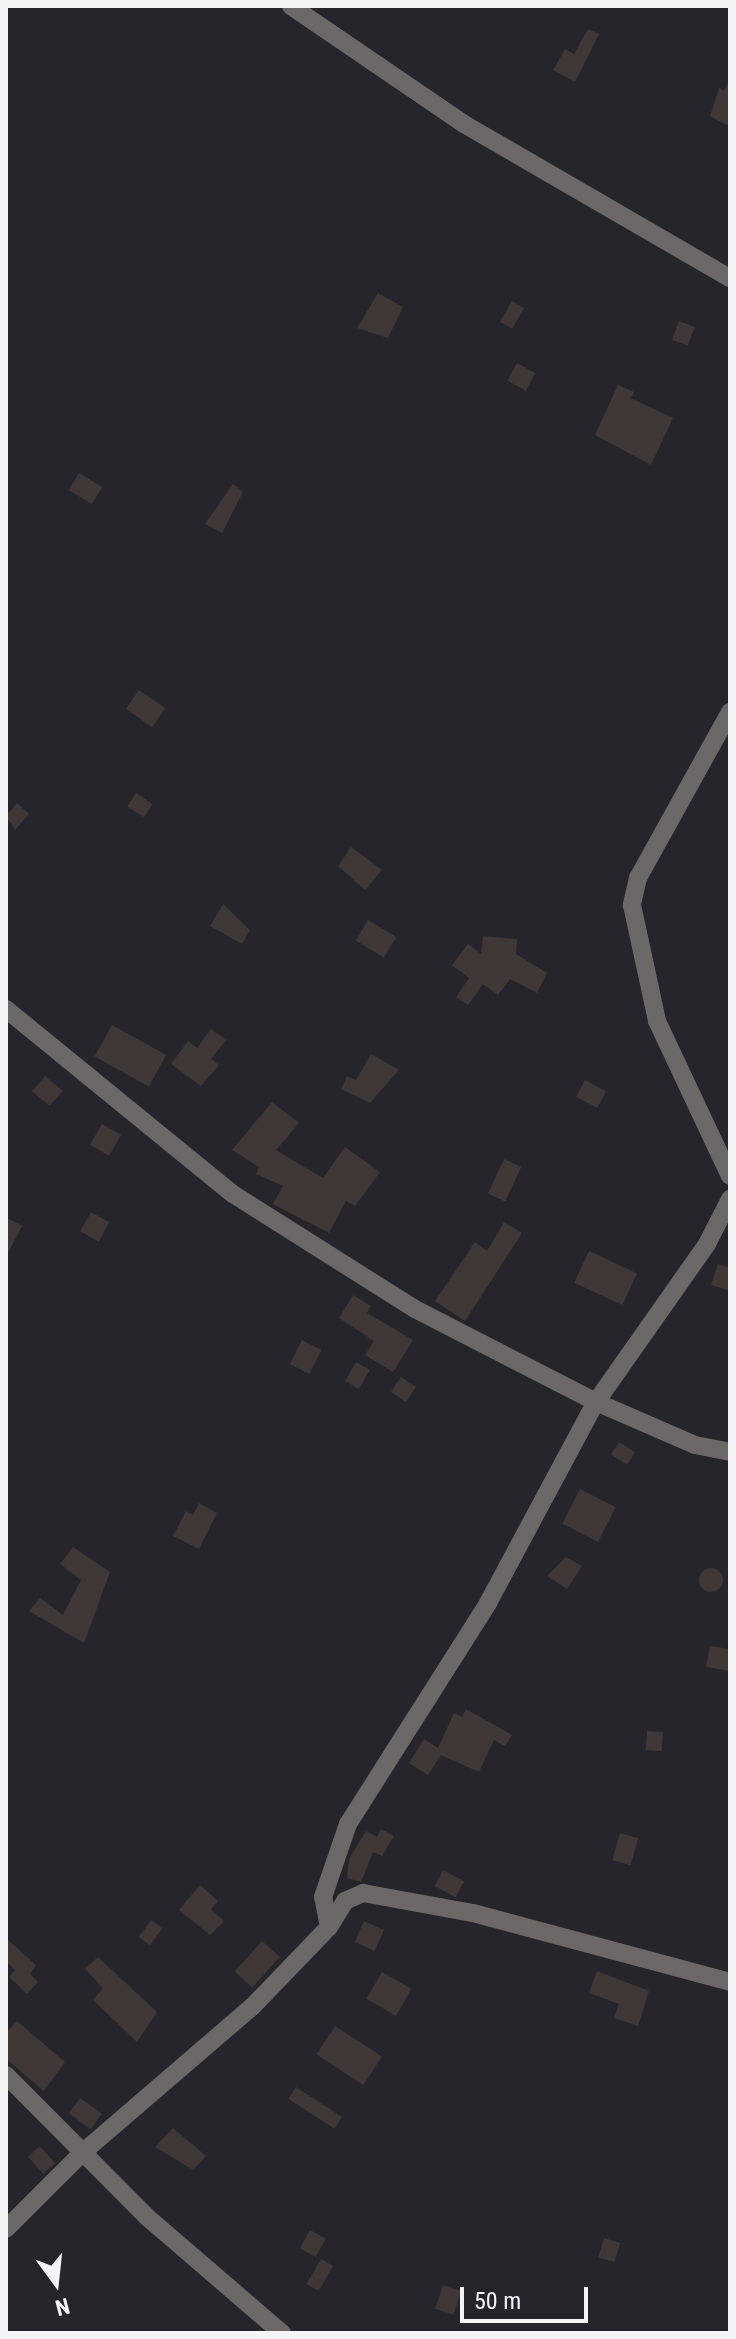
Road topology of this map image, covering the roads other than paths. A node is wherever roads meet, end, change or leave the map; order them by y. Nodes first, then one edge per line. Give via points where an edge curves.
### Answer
1 (291, 6) edge
2 (730, 278) edge
3 (730, 712) edge
4 (6, 1009) edge
5 (730, 1176) edge
6 (730, 1199) edge
7 (596, 1402) junction
8 (730, 1452) edge
9 (329, 1927) junction
10 (730, 1982) edge
11 (6, 2075) edge
12 (82, 2153) junction
13 (6, 2229) edge
14 (282, 2333) edge

1 - 2 street via 464,124
3 - 5 street via 638,878 632,905 657,1021
4 - 7 street via 233,1194 415,1309
6 - 7 street via 707,1244
7 - 8 street via 695,1445
7 - 9 street via 488,1603 348,1824 323,1897
9 - 10 street via 345,1901 384,1892
9 - 12 street via 252,2007
11 - 12 street
12 - 13 street
12 - 14 street via 239,2302

